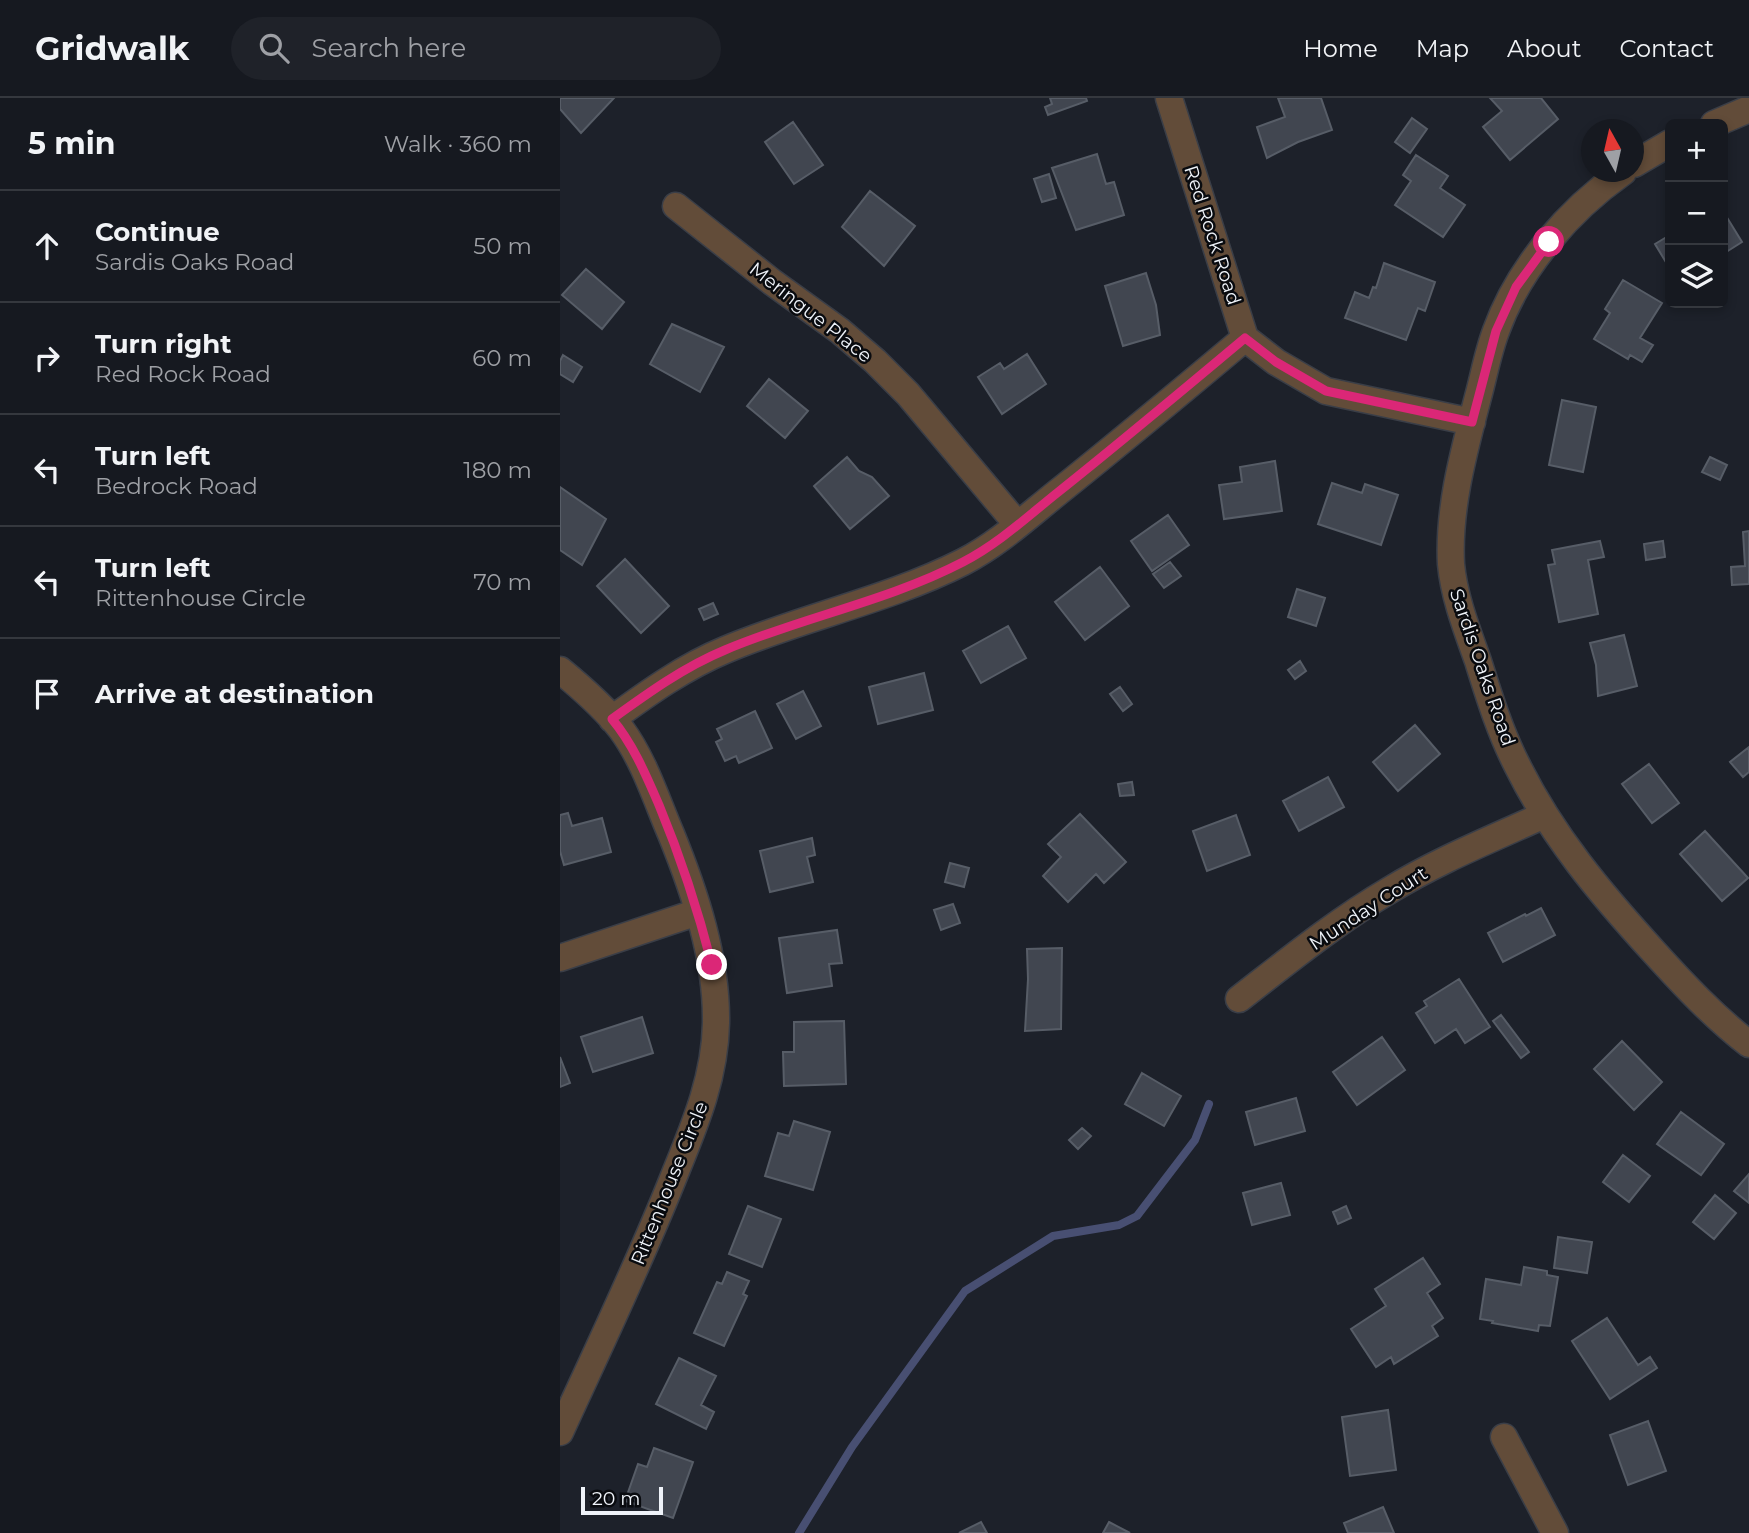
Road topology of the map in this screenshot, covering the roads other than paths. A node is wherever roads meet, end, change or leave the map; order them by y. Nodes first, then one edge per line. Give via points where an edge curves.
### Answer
1 (1169, 98) edge
2 (1749, 109) edge
3 (1726, 119) edge
4 (1665, 146) edge
5 (1644, 158) edge
6 (1611, 182) edge
7 (676, 206) dead end
8 (1245, 338) junction
9 (1472, 422) junction
10 (1017, 524) junction
11 (560, 670) edge
12 (612, 719) junction
13 (1544, 815) junction
14 (698, 912) junction
15 (560, 958) edge
16 (1238, 999) dead end
17 (1749, 1044) edge
18 (560, 1432) edge
19 (1504, 1437) dead end
20 (1555, 1533) edge

1 - 8 street, Red Rock Road
2 - 3 street
4 - 5 street
6 - 9 street, Sardis Oaks Road via 1549,242 1516,287 1496,331
7 - 10 street, Meringue Place via 875,361
8 - 9 street via 1326,391
8 - 10 street
9 - 13 street, Sardis Oaks Road via 1451,532 1455,591 1498,722
10 - 12 street via 940,573 723,651 670,678
11 - 12 street, Rittenhouse Circle
12 - 14 street, Rittenhouse Circle via 644,770
13 - 16 street, Munday Court via 1391,889
13 - 17 street, Sardis Oaks Road via 1615,910 1704,1006
14 - 15 street
14 - 18 street, Rittenhouse Circle via 712,965 716,1022 709,1080 656,1220
19 - 20 street

